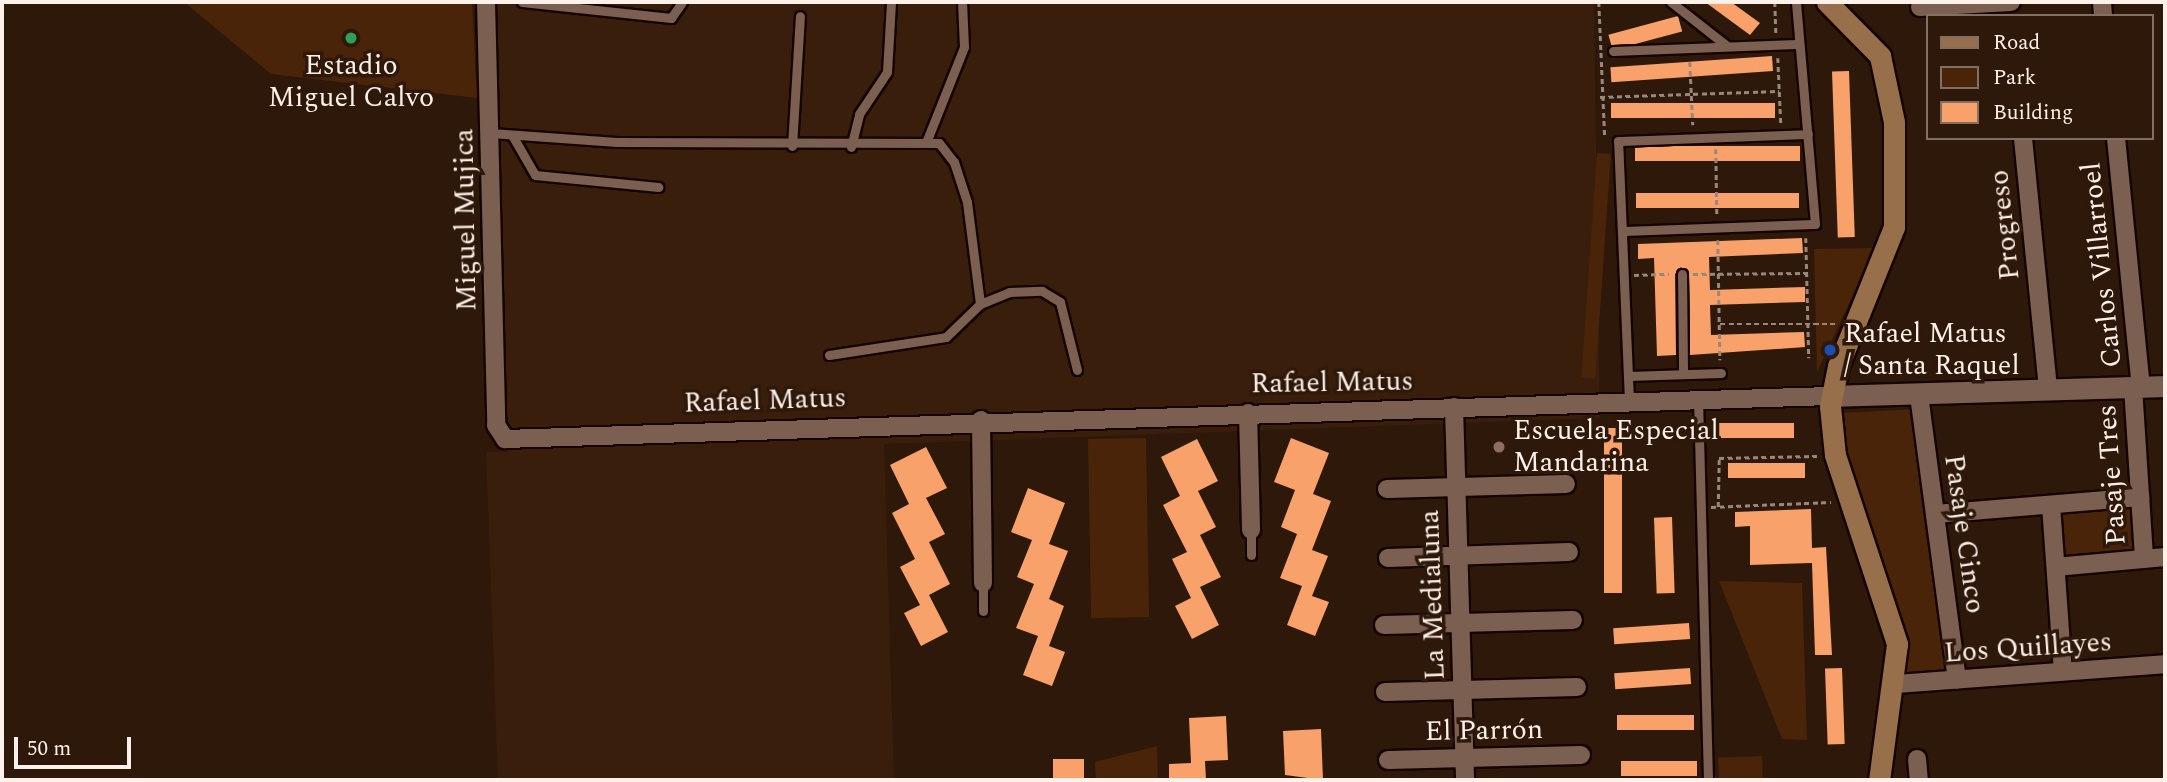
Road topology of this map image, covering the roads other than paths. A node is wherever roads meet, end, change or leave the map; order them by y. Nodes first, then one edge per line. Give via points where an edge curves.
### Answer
1 (486, 2) edge
2 (522, 2) edge
3 (681, 2) edge
4 (891, 2) edge
5 (962, 2) edge
6 (1671, 2) edge
7 (1796, 2) edge
8 (1827, 2) edge
9 (2009, 2) edge
10 (1920, 7) dead end
11 (800, 16) dead end
12 (1796, 44) junction
13 (1727, 46) junction
14 (1613, 51) dead end
15 (491, 133) junction
16 (1808, 134) junction
17 (512, 135) junction
18 (927, 140) junction
19 (2023, 140) edge
20 (2116, 140) edge
21 (792, 146) junction
22 (850, 146) junction
23 (658, 187) dead end
24 (1622, 231) junction
25 (1682, 274) road end
26 (980, 304) junction
27 (829, 355) dead end
28 (1077, 370) dead end
29 (1721, 373) road end
30 (1683, 374) junction
31 (1628, 376) junction
32 (2165, 386) edge
33 (2137, 387) junction
34 (2048, 390) junction
35 (1919, 395) junction
36 (1830, 396) junction
37 (1698, 398) junction
38 (1629, 401) junction
39 (1454, 408) junction
40 (1248, 413) junction
41 (981, 420) junction
42 (501, 436) joint
43 (1566, 484) dead end
44 (1457, 487) junction
45 (1387, 489) dead end
46 (2140, 497) junction
47 (2051, 505) junction
48 (1935, 514) junction
49 (1251, 530) joint
50 (1569, 552) dead end
51 (1251, 555) dead end
52 (1458, 555) junction
53 (2165, 557) edge
54 (1388, 558) dead end
55 (2144, 559) junction
56 (2056, 567) junction
57 (983, 583) joint
58 (983, 611) dead end
59 (1573, 620) dead end
60 (1460, 623) junction
61 (1384, 625) dead end
62 (2165, 664) edge
63 (2063, 671) junction
64 (1957, 680) junction
65 (1895, 684) junction
66 (1577, 687) dead end
67 (1462, 690) junction
68 (1385, 692) dead end
69 (1581, 755) dead end
70 (1464, 758) junction
71 (1917, 759) dead end
72 (1388, 760) dead end
73 (1465, 780) edge
74 (1708, 780) edge
75 (1880, 780) edge
76 (1919, 780) edge

1 - 15 street, Miguel Mujica
2 - 3 lane via 671,18 682,10
4 - 22 lane via 887,72 859,114
5 - 18 lane via 964,47
6 - 13 lane
7 - 12 lane
8 - 36 main road via 1880,56 1894,122 1894,227
9 - 10 street
11 - 21 lane
12 - 13 lane
12 - 16 lane
13 - 14 lane
15 - 17 lane
15 - 42 street, Miguel Mujica
16 - 24 lane via 1618,141
16 - 24 lane via 1817,204 1815,224
17 - 21 lane
17 - 23 lane via 535,175
18 - 22 lane
18 - 26 lane via 954,162 969,215
19 - 34 street, Progreso
20 - 33 street, Carlos Villarroel
21 - 22 lane
24 - 31 lane
25 - 30 lane
26 - 27 lane via 946,337
26 - 28 lane via 1009,292 1042,291 1060,302
29 - 30 lane
30 - 31 lane
31 - 38 lane
32 - 33 street, Rafael Matus
33 - 34 street, Rafael Matus
33 - 46 street, Pasaje Tres
34 - 35 street, Rafael Matus
35 - 36 street, Rafael Matus
35 - 48 street, Pasaje Cinco
36 - 37 street, Rafael Matus
36 - 65 main road via 1835,455 1894,628
37 - 38 street, Rafael Matus
37 - 74 lane
38 - 39 street, Rafael Matus
39 - 40 street, Rafael Matus
39 - 44 street, La Medialuna
40 - 41 street, Rafael Matus
40 - 49 street
41 - 42 street, Rafael Matus
41 - 57 street
43 - 44 street
44 - 45 street
44 - 52 street, La Medialuna
46 - 47 street
46 - 55 street, Pasaje Tres
47 - 48 street
47 - 56 street
48 - 64 street, Pasaje Cinco
49 - 51 lane
50 - 52 street
52 - 54 street
52 - 60 street, La Medialuna
53 - 55 street
55 - 56 street
56 - 63 street
57 - 58 lane
59 - 60 street
60 - 61 street
60 - 67 street, La Medialuna
62 - 63 street, Los Quillayes
63 - 64 street, Los Quillayes
64 - 65 street, Los Quillayes
65 - 75 main road
66 - 67 street
67 - 68 street
67 - 70 street, La Medialuna
69 - 70 street, El Parrón
70 - 72 street, El Parrón
70 - 73 street, La Medialuna
71 - 76 street

